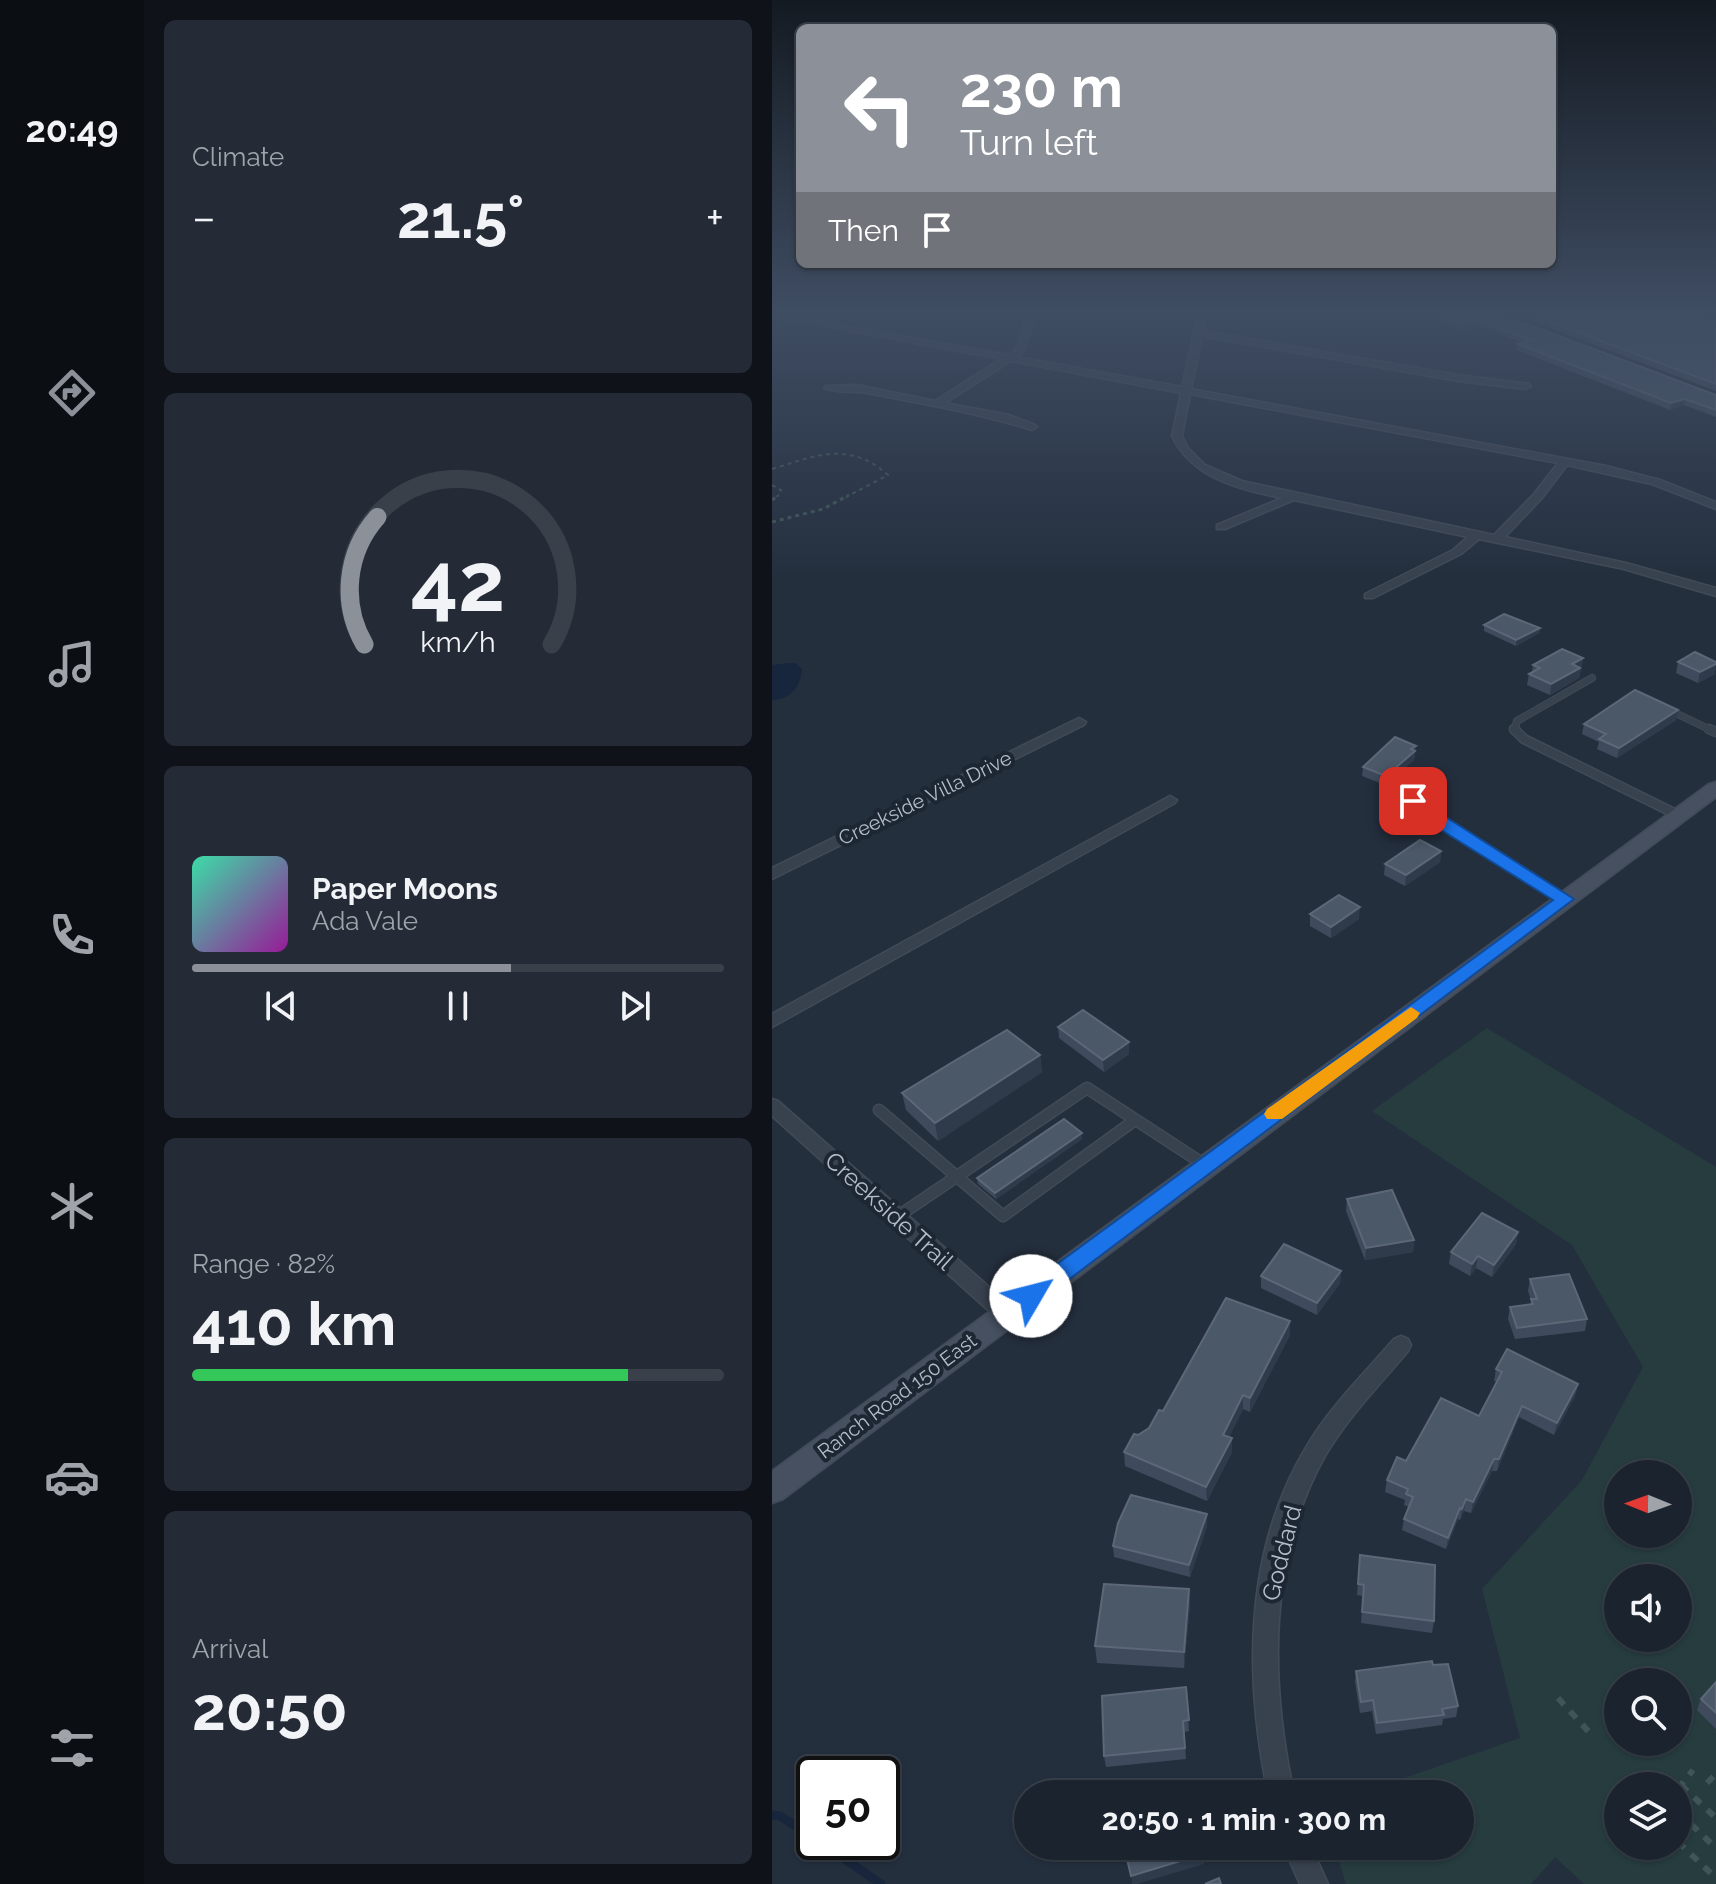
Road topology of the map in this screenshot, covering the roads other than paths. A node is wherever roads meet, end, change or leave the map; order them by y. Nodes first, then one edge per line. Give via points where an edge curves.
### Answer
1 (921, 401) edge
2 (941, 401) edge
3 (1183, 401) edge
4 (1239, 401) edge
5 (936, 404) junction
6 (1032, 427) dead end
7 (1565, 461) junction
8 (1293, 497) junction
9 (1716, 506) edge
10 (1221, 527) dead end
11 (1477, 535) junction
12 (1498, 538) junction
13 (1716, 592) edge
14 (1369, 596) dead end
15 (1592, 678) dead end
16 (1664, 708) edge
17 (1079, 722) dead end
18 (1716, 732) edge
19 (1716, 788) edge
20 (1170, 800) dead end
21 (1413, 801) dead end
22 (1679, 816) junction
23 (772, 874) edge
24 (1565, 899) junction
25 (772, 1021) edge
26 (772, 1106) edge
27 (879, 1110) dead end
28 (1135, 1120) junction
29 (1205, 1165) junction
30 (958, 1177) junction
31 (896, 1217) junction
32 (1006, 1314) junction
33 (1401, 1345) dead end
34 (772, 1489) edge
35 (1278, 1780) edge
36 (1303, 1860) edge
37 (1314, 1884) edge

1 - 5 street
2 - 5 street
3 - 8 street via 1177,436 1182,451 1211,473
4 - 7 street
5 - 6 street
7 - 9 street via 1656,482
7 - 12 street
8 - 10 street
8 - 11 street
11 - 12 street
11 - 14 street via 1457,552
12 - 13 street
15 - 22 lane via 1517,721 1513,730
16 - 18 lane
17 - 23 street, Creekside Villa Drive
19 - 22 main road, Ranch Road 150 East
20 - 25 street
21 - 24 lane
22 - 24 main road, Ranch Road 150 East
24 - 29 main road, Ranch Road 150 East
26 - 31 street, Creekside Trail
27 - 30 lane
28 - 29 lane
28 - 30 lane via 1087,1088
28 - 30 lane via 1003,1216
29 - 32 main road, Ranch Road 150 East
30 - 31 lane
31 - 32 street, Creekside Trail
32 - 34 main road, Ranch Road 150 East
33 - 35 street, Goddard via 1318,1449 1289,1510 1269,1586 1263,1653 1266,1712
36 - 37 street

